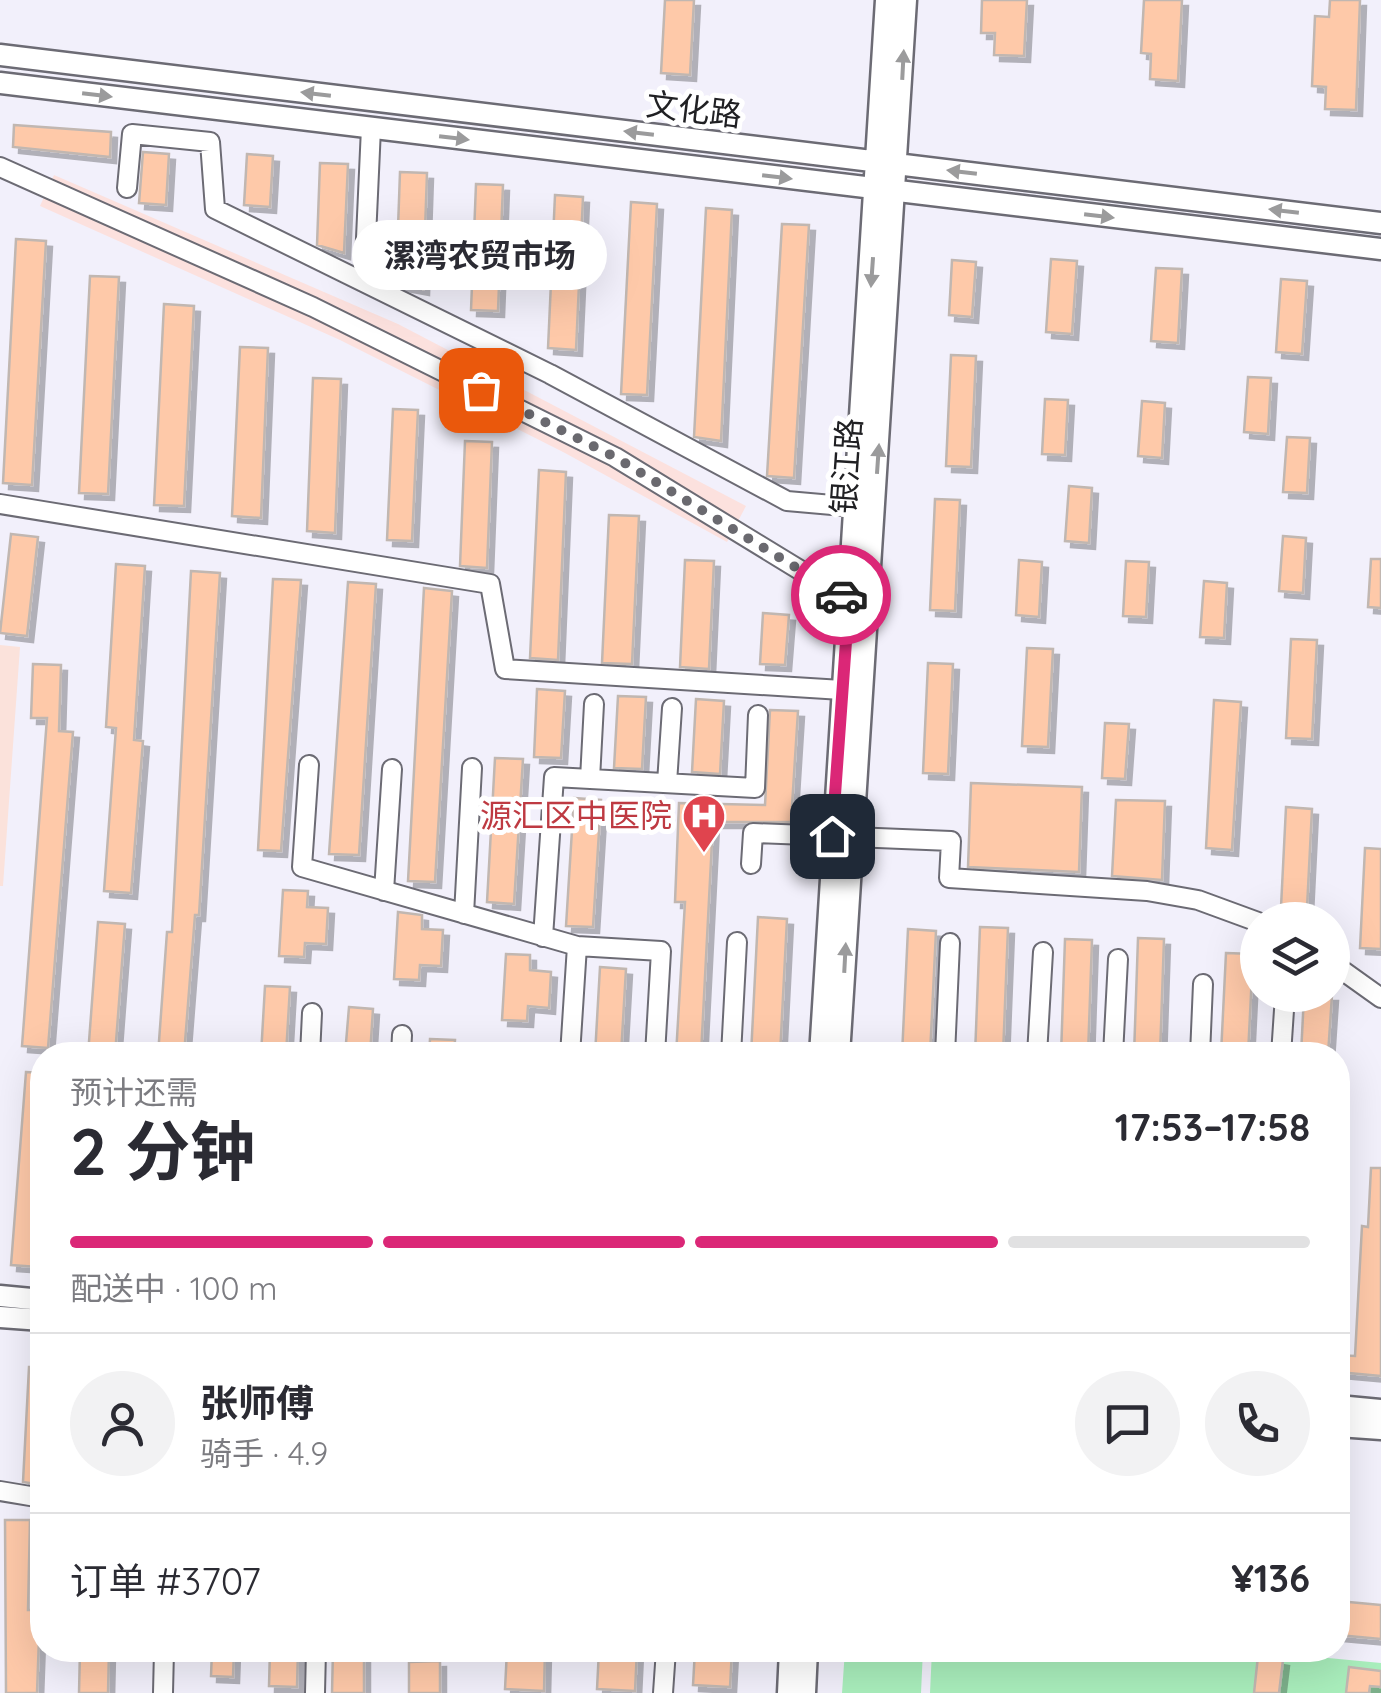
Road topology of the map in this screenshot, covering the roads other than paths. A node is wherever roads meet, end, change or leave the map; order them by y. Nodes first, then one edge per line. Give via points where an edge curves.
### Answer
1 (886, 0) edge
2 (906, 0) edge
3 (0, 55) edge
4 (0, 83) edge
5 (372, 128) junction
6 (889, 164) junction
7 (0, 167) edge
8 (127, 188) dead end
9 (887, 191) junction
10 (1381, 223) edge
11 (1381, 249) edge
12 (364, 282) junction
13 (0, 504) edge
14 (865, 507) junction
15 (849, 600) junction
16 (852, 690) junction
17 (594, 704) dead end
18 (672, 708) dead end
19 (758, 715) dead end
20 (309, 765) dead end
21 (472, 768) dead end
22 (392, 769) dead end
23 (590, 779) junction
24 (667, 783) junction
25 (842, 837) junction
26 (751, 864) dead end
27 (384, 891) junction
28 (464, 914) junction
29 (1240, 915) edge
30 (543, 937) junction
31 (737, 942) dead end
32 (950, 943) dead end
33 (576, 946) junction
34 (1043, 952) dead end
35 (1118, 959) dead end
36 (1350, 976) edge
37 (1204, 984) dead end
38 (1381, 998) edge
39 (1284, 1012) edge
40 (312, 1013) dead end
41 (402, 1035) dead end
42 (311, 1042) edge
43 (402, 1042) edge
44 (571, 1042) edge
45 (656, 1042) edge
46 (732, 1042) edge
47 (821, 1042) edge
48 (839, 1042) edge
49 (946, 1042) edge
50 (1039, 1042) edge
51 (1115, 1042) edge
52 (1201, 1042) edge
53 (1282, 1042) edge
54 (0, 1296) edge
55 (30, 1299) edge
56 (0, 1317) edge
57 (30, 1319) edge
58 (1350, 1407) edge
59 (1381, 1410) edge
60 (1350, 1427) edge
61 (1381, 1429) edge
62 (0, 1491) edge
63 (30, 1496) edge
64 (164, 1662) edge
65 (316, 1662) edge
66 (665, 1662) edge
67 (789, 1662) edge
68 (807, 1662) edge
69 (163, 1693) edge
70 (315, 1693) edge
71 (664, 1693) edge
72 (788, 1693) edge
73 (806, 1693) edge

1 - 6 street, 银江路
6 -> 2 street, 银江路
6 -> 3 street, 文化路
4 -> 5 street, 文化路
5 -> 9 street, 文化路
5 - 12 street
6 - 9 street, 银江路
10 -> 6 street, 文化路
7 - 15 street via 312,307 615,457
8 - 12 street via 132,134 210,142 215,209
9 -> 11 street, 文化路
9 - 14 street, 银江路
12 - 14 street via 788,501
13 - 16 street via 490,584 505,670
14 - 15 street, 银江路
14 - 16 street, 银江路
15 - 16 street, 银江路
16 - 25 street, 银江路
17 - 23 street
18 - 24 street
19 - 24 street via 755,788
20 - 27 street via 302,868
21 - 28 street
22 - 27 street
23 - 24 street
23 - 30 street via 554,777
25 - 26 street via 753,833
25 - 29 street via 951,841 948,878 1146,890
25 - 47 street, 银江路
48 -> 25 street, 银江路
27 - 28 street
28 - 30 street
30 - 33 street
31 - 46 street
32 - 49 street
33 - 44 street
33 - 45 street via 661,951
34 - 50 street
35 - 51 street
36 - 38 street
37 - 52 street
39 - 53 street
40 - 42 street
41 - 43 street
54 - 55 street
56 - 57 street
58 - 59 street
60 - 61 street
62 - 63 street
64 - 69 street
65 - 70 street
66 - 71 street
67 - 72 street
68 - 73 street

